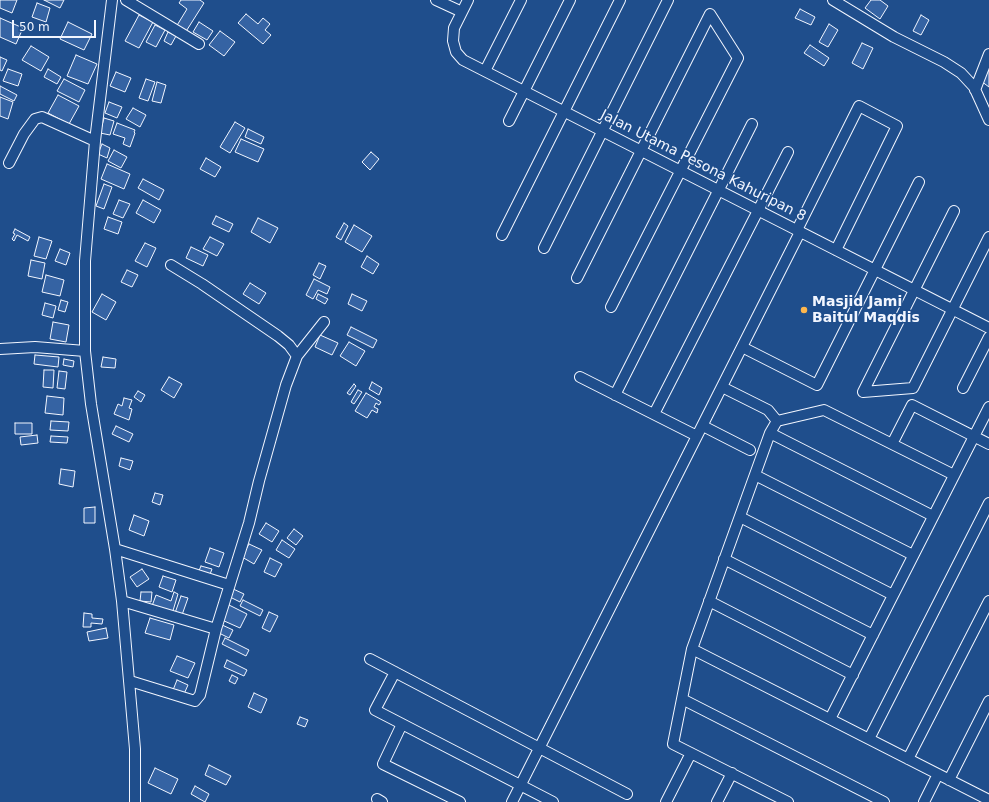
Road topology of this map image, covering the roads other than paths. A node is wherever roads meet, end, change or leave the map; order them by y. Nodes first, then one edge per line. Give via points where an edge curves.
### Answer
1 (112, 0) edge
2 (126, 0) edge
3 (436, 0) edge
4 (468, 0) edge
5 (521, 0) edge
6 (570, 0) edge
7 (620, 0) edge
8 (668, 0) edge
9 (833, 0) edge
10 (462, 12) junction
11 (199, 44) dead end
12 (989, 54) edge
13 (485, 71) junction
14 (975, 90) junction
15 (524, 91) junction
16 (564, 111) junction
17 (989, 120) edge
18 (509, 121) dead end
19 (752, 124) dead end
20 (602, 131) junction
21 (95, 141) junction
22 (641, 151) junction
23 (788, 152) dead end
24 (9, 163) dead end
25 (680, 170) junction
26 (919, 182) dead end
27 (719, 190) junction
28 (758, 210) junction
29 (954, 211) dead end
30 (798, 231) junction
31 (502, 235) dead end
32 (989, 237) edge
33 (544, 248) dead end
34 (836, 250) junction
35 (171, 265) dead end
36 (875, 270) junction
37 (577, 278) dead end
38 (915, 290) junction
39 (611, 307) dead end
40 (953, 310) junction
41 (324, 322) dead end
42 (989, 328) edge
43 (989, 337) edge
44 (742, 347) junction
45 (0, 349) edge
46 (85, 351) junction
47 (297, 356) junction
48 (580, 377) dead end
49 (722, 387) junction
50 (963, 388) dead end
51 (615, 395) junction
52 (989, 407) edge
53 (654, 414) junction
54 (778, 421) junction
55 (703, 426) junction
56 (770, 434) junction
57 (698, 436) junction
58 (974, 436) junction
59 (892, 444) junction
60 (989, 444) edge
61 (750, 450) dead end
62 (755, 475) junction
63 (954, 475) junction
64 (989, 503) edge
65 (933, 516) junction
66 (740, 517) junction
67 (116, 549) junction
68 (914, 555) junction
69 (724, 559) junction
70 (229, 585) junction
71 (893, 595) junction
72 (122, 601) junction
73 (989, 601) edge
74 (709, 602) junction
75 (216, 629) junction
76 (873, 635) junction
77 (692, 649) junction
78 (370, 660) dead end
79 (395, 672) junction
80 (853, 675) junction
81 (130, 681) junction
82 (682, 699) junction
83 (989, 701) edge
84 (830, 719) junction
85 (402, 724) junction
86 (869, 739) junction
87 (540, 748) junction
88 (691, 753) junction
89 (908, 759) junction
90 (732, 774) junction
91 (938, 774) junction
92 (949, 780) junction
93 (521, 785) junction
94 (627, 794) dead end
95 (989, 799) edge
96 (135, 802) edge
97 (460, 802) edge
98 (512, 802) edge
99 (553, 802) edge
100 (666, 802) edge
101 (717, 802) edge
102 (788, 802) edge
103 (884, 802) edge
104 (924, 802) edge

1 - 21 street
2 - 11 street
3 - 10 street
4 - 10 street, Jalan Utama Pesona Kahuripan 8
5 - 13 street
6 - 15 street
7 - 16 street
8 - 20 street
9 - 14 street via 905,43 944,62 961,73
10 - 13 street, Jalan Utama Pesona Kahuripan 8 via 454,28 452,42 463,60
12 - 14 street
13 - 15 street, Jalan Utama Pesona Kahuripan 8
14 - 17 street
15 - 16 street, Jalan Utama Pesona Kahuripan 8
15 - 18 street
16 - 20 street, Jalan Utama Pesona Kahuripan 8
16 - 31 street
19 - 27 street
20 - 22 street, Jalan Utama Pesona Kahuripan 8
20 - 33 street
21 - 24 street via 42,117 35,119 24,134
21 - 46 street via 85,261
22 - 25 street, Jalan Utama Pesona Kahuripan 8
22 - 25 street via 710,14 738,58
22 - 37 street
23 - 28 street
25 - 27 street, Jalan Utama Pesona Kahuripan 8
25 - 39 street
26 - 36 street
27 - 28 street, Jalan Utama Pesona Kahuripan 8
27 - 51 street
28 - 30 street, Jalan Utama Pesona Kahuripan 8
28 - 53 street
29 - 38 street
30 - 34 street, Jalan Utama Pesona Kahuripan 8
30 - 34 street via 859,106 897,126
30 - 44 street
32 - 40 street
34 - 36 street, Jalan Utama Pesona Kahuripan 8
35 - 47 street via 278,336
36 - 38 street, Jalan Utama Pesona Kahuripan 8
36 - 44 street via 817,385
38 - 40 street, Jalan Utama Pesona Kahuripan 8
38 - 40 street via 863,392 913,388
40 - 42 street, Jalan Utama Pesona Kahuripan 8
41 - 47 street
43 - 50 street
44 - 49 street
45 - 46 street via 35,347
46 - 67 street via 91,404
47 - 70 street via 286,385 249,523
48 - 51 street
49 - 54 street via 768,410
49 - 55 street
51 - 53 street
52 - 58 street
53 - 57 street
54 - 56 street
54 - 59 street via 824,410
55 - 57 street
55 - 61 street
56 - 62 street
56 - 65 street
57 - 87 street
58 - 59 street via 912,405
58 - 60 street
58 - 63 street
59 - 63 street
62 - 66 street
62 - 68 street
63 - 65 street
64 - 86 street
65 - 68 street
66 - 69 street
66 - 71 street
67 - 70 street
67 - 72 street
68 - 71 street
69 - 74 street
69 - 76 street
70 - 75 street
71 - 76 street
72 - 75 street
72 - 81 street
73 - 89 street
74 - 77 street
74 - 80 street
75 - 81 street via 200,694 195,701
76 - 80 street
77 - 82 street
77 - 84 street
78 - 79 street
79 - 85 street via 375,710
79 - 87 street
80 - 84 street
81 - 96 street via 135,749
82 - 88 street via 673,744
82 - 103 street
83 - 92 street
84 - 86 street
85 - 93 street
85 - 97 street via 383,764
86 - 89 street
87 - 93 street
87 - 94 street
88 - 90 street
88 - 100 street
89 - 91 street
90 - 101 street
90 - 102 street
91 - 92 street
91 - 104 street
92 - 95 street
93 - 98 street
93 - 99 street

